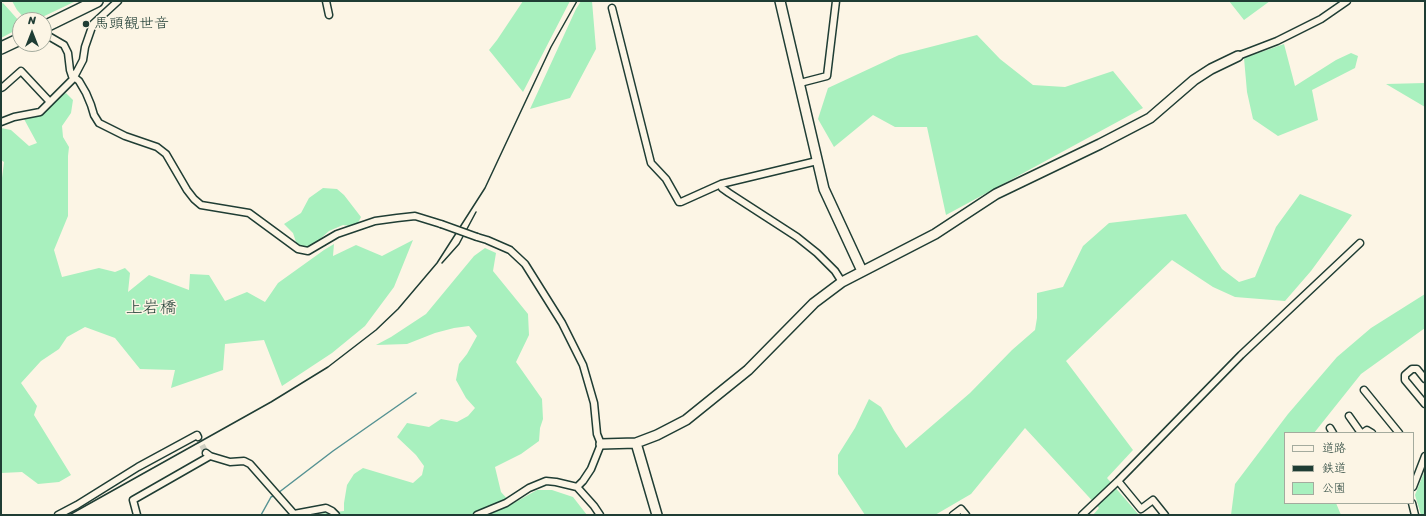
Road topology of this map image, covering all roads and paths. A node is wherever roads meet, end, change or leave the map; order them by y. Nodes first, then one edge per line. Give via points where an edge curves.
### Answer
1 (97, 1) edge
2 (118, 1) edge
3 (326, 1) edge
4 (780, 1) edge
5 (836, 1) edge
6 (1347, 1) edge
7 (612, 8) dead end
8 (329, 15) dead end
9 (52, 22) edge
10 (52, 38) edge
11 (12, 43) edge
12 (1, 48) edge
13 (1238, 56) joint
14 (74, 78) junction
15 (800, 83) junction
16 (1, 88) edge
17 (50, 102) junction
18 (1, 122) edge
19 (817, 161) junction
20 (720, 184) junction
21 (1360, 243) dead end
22 (862, 271) junction
23 (842, 282) junction
24 (1425, 379) edge
25 (1364, 390) dead end
26 (1425, 404) edge
27 (1349, 416) dead end
28 (1361, 432) edge
29 (1398, 432) edge
30 (198, 437) dead end
31 (636, 443) junction
32 (601, 444) junction
33 (1425, 456) edge
34 (1415, 476) edge
35 (1118, 481) junction
36 (577, 487) junction
37 (1412, 504) edge
38 (58, 515) edge
39 (138, 515) edge
40 (336, 515) edge
41 (477, 515) edge
42 (600, 515) edge
43 (657, 515) edge
44 (953, 515) edge
45 (966, 515) edge
46 (1082, 515) edge
47 (1165, 515) edge
48 (1415, 515) edge

1 - 9 highway
2 - 14 street via 93,24 83,60
3 - 8 street
4 - 15 street
5 - 15 street via 827,76
6 - 13 street via 1321,19 1277,41
7 - 20 street via 651,163 666,178 679,202
10 - 14 street via 64,45
11 - 12 highway
13 - 22 street via 1194,80 1150,118 996,194 934,234
14 - 17 street
14 - 32 street, bridge via 79,81 86,93 99,123 124,136 157,147 166,154 187,190 201,205 249,213 298,249 308,251 337,234 375,221 415,216 510,250 525,264 562,323 583,365 594,403 597,434
15 - 19 street
16 - 17 street via 21,71
17 - 18 street via 40,112
19 - 20 street
19 - 22 street via 824,189
20 - 23 street via 729,193 817,253
21 - 35 street via 1242,355
22 - 23 street
23 - 31 street via 814,303 748,370 686,420
24 - 26 street via 1417,369 1412,369 1405,375 1405,380
25 - 29 street
27 - 28 street
30 - 38 street via 197,435 138,467
31 - 32 street
31 - 43 street
32 - 36 street via 592,469
33 - 34 street
35 - 46 street
35 - 47 street via 1141,509 1153,500
36 - 41 street via 546,481 529,488 506,503
36 - 42 street
37 - 48 street
39 - 40 street via 133,500 208,455 230,462 244,461 250,464 294,514 326,508
44 - 45 street via 961,510

